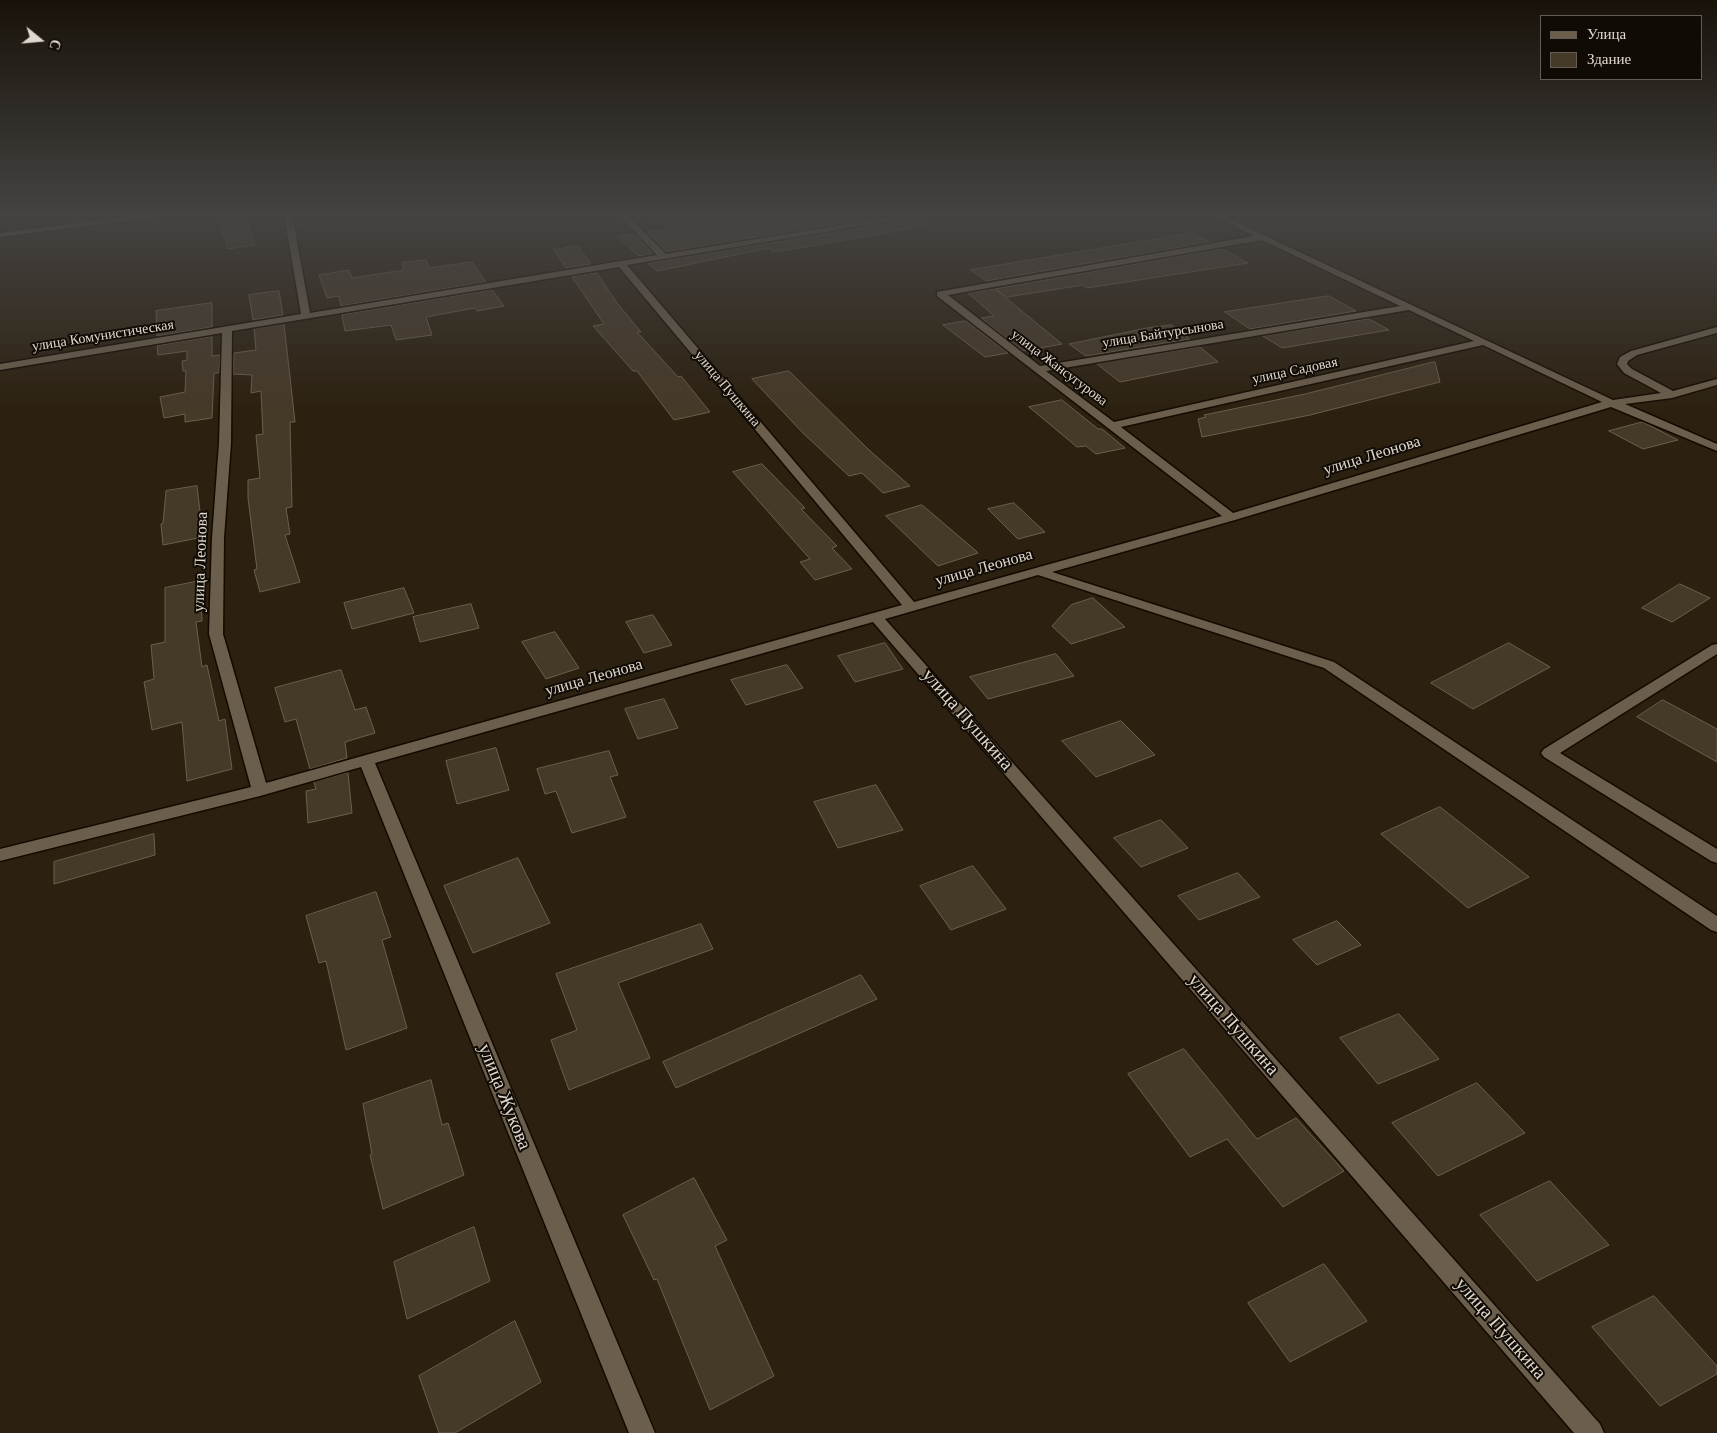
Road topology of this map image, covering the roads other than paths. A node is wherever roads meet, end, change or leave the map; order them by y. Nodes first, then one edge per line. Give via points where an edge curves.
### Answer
1 (300, 281) edge
2 (516, 281) edge
3 (634, 281) edge
4 (1014, 281) edge
5 (1356, 281) edge
6 (1411, 307) junction
7 (306, 315) junction
8 (227, 329) junction
9 (1717, 330) edge
10 (1484, 342) junction
11 (0, 367) edge
12 (1038, 369) junction
13 (1717, 382) edge
14 (1672, 394) junction
15 (1612, 403) junction
16 (1112, 426) junction
17 (1717, 448) edge
18 (1231, 517) junction
19 (1037, 571) junction
20 (911, 607) junction
21 (876, 617) junction
22 (1717, 648) edge
23 (366, 760) junction
24 (260, 790) junction
25 (0, 855) edge
26 (1717, 857) edge
27 (1717, 925) edge
28 (642, 1433) edge
29 (1591, 1433) edge

1 - 7 street
2 - 7 street, улица Комунистическая
3 - 20 street, улица Пушкина
4 - 12 street, улица Жансугурова via 940,294
5 - 6 street
6 - 10 street
6 - 12 street, улица Байтурсынова
7 - 8 street, улица Комунистическая
8 - 11 street, улица Комунистическая
8 - 24 street, улица Леонова via 216,634
9 - 14 street via 1634,353 1624,359 1622,364 1628,371
10 - 15 street
10 - 16 street, улица Садовая
12 - 16 street, улица Жансугурова
13 - 14 street, улица Леонова
14 - 15 street, улица Леонова
15 - 17 street
15 - 18 street, улица Леонова
16 - 18 street, улица Жансугурова
18 - 19 street, улица Леонова
19 - 20 street, улица Леонова
19 - 27 street via 1329,665
20 - 21 street, улица Леонова
21 - 23 street, улица Леонова
21 - 29 street, улица Пушкина
22 - 26 street via 1549,753
23 - 24 street, улица Леонова
23 - 28 street, улица Жукова
24 - 25 street, улица Леонова

